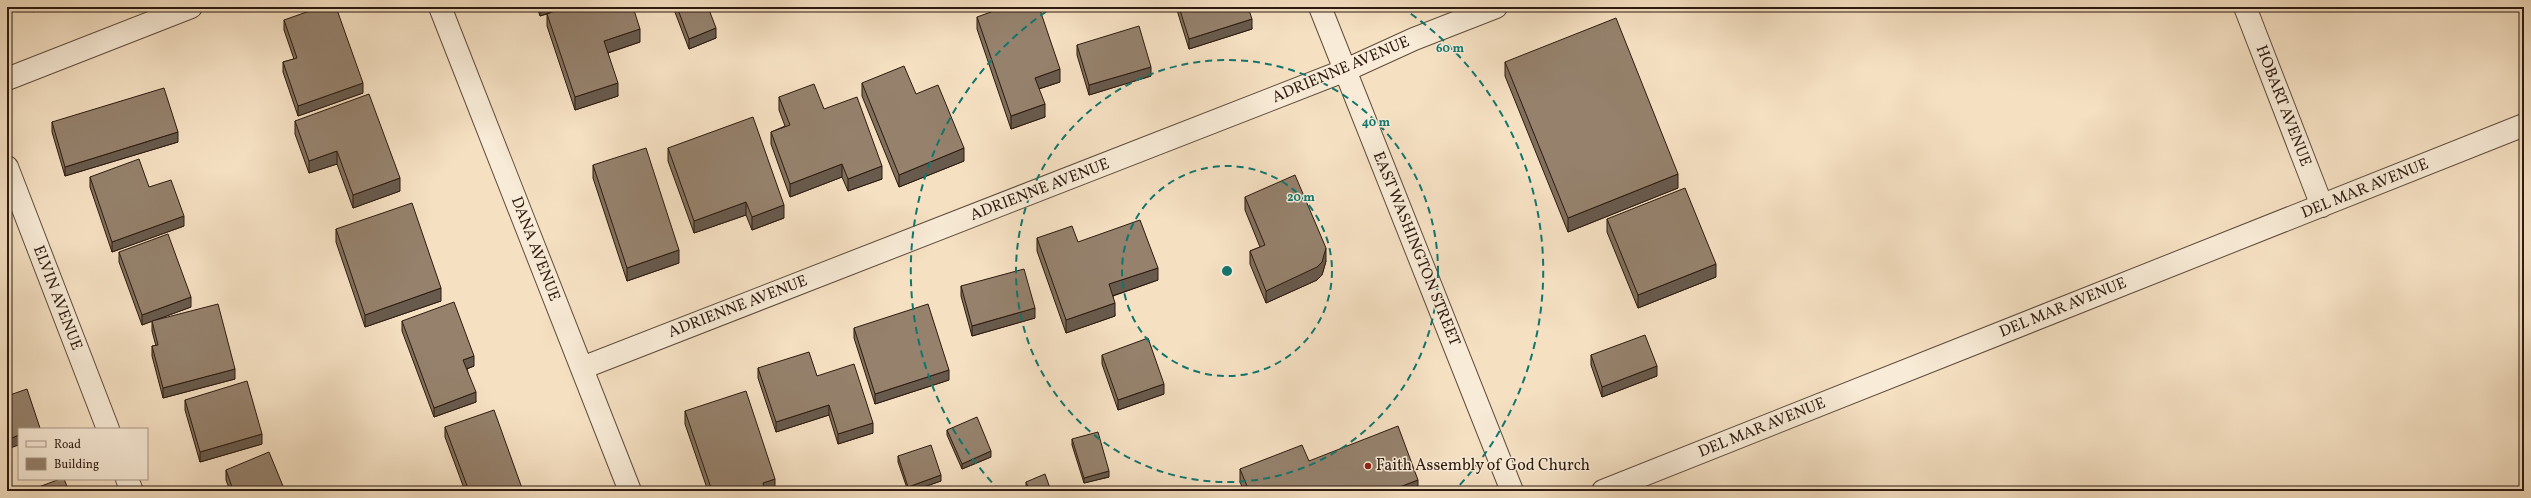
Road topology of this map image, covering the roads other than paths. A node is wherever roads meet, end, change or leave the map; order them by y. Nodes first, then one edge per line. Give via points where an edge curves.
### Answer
1 (191, 7) edge
2 (440, 7) edge
3 (1320, 7) edge
4 (1496, 7) edge
5 (2245, 7) edge
6 (1346, 70) junction
7 (7, 79) edge
8 (2524, 125) edge
9 (7, 167) edge
10 (2322, 206) junction
11 (582, 368) junction
12 (108, 428) edge
13 (127, 480) edge
14 (132, 491) edge
15 (630, 491) edge
16 (1512, 491) edge
17 (1602, 491) edge

1 - 7 street
2 - 11 street, DANA AVENUE
3 - 6 street, EAST WASHINGTON STREET
4 - 6 street, ADRIENNE AVENUE via 1414,39
5 - 10 street, HOBART AVENUE
6 - 11 street, ADRIENNE AVENUE
6 - 16 street, EAST WASHINGTON STREET
8 - 10 street, DEL MAR AVENUE
9 - 12 street, ELVIN AVENUE
10 - 17 street, DEL MAR AVENUE
11 - 15 street, DANA AVENUE
13 - 14 street

